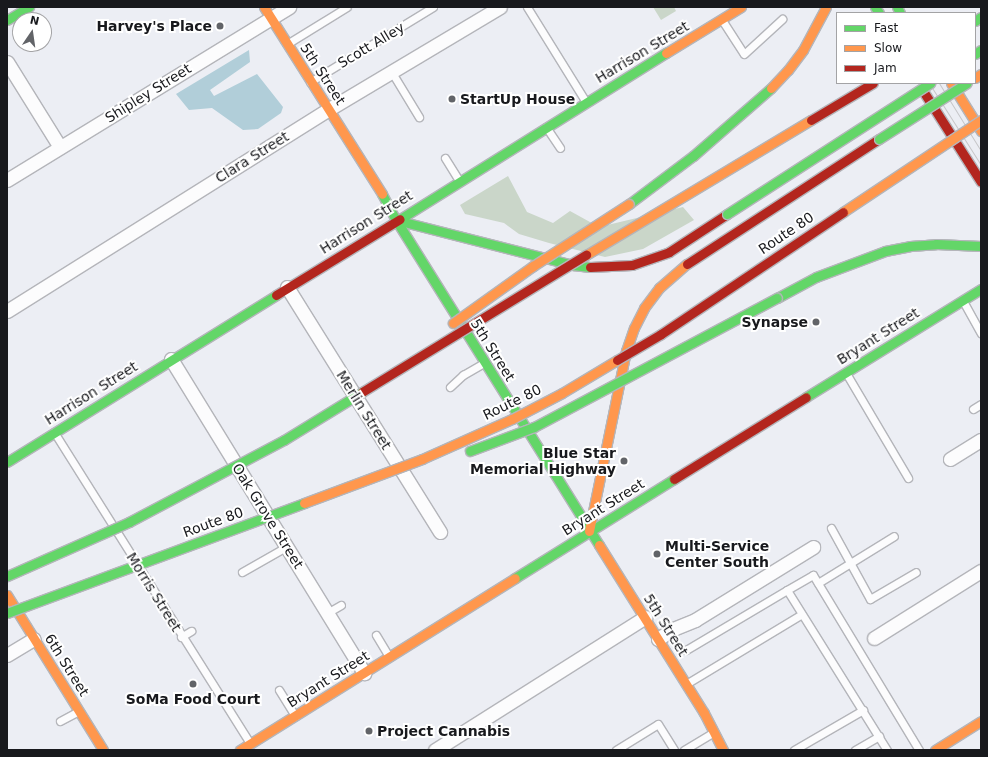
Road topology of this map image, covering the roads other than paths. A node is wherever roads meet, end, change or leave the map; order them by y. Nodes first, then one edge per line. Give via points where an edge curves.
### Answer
1 (29, 7) edge
2 (289, 7) edge
3 (347, 7) edge
4 (433, 7) edge
5 (500, 7) edge
6 (527, 7) edge
7 (741, 7) edge
8 (826, 7) edge
9 (267, 12) edge
10 (782, 19) dead end
11 (7, 20) edge
12 (722, 20) junction
13 (287, 44) junction
14 (7, 62) edge
15 (391, 71) junction
16 (310, 82) junction
17 (871, 84) edge
18 (919, 84) edge
19 (928, 84) edge
20 (951, 84) edge
21 (966, 84) edge
22 (586, 102) junction
23 (328, 109) junction
24 (419, 117) dead end
25 (981, 120) edge
26 (546, 127) junction
27 (981, 131) edge
28 (60, 147) junction
29 (560, 148) dead end
30 (445, 158) dead end
31 (7, 180) edge
32 (459, 180) junction
33 (981, 182) edge
34 (396, 220) junction
35 (981, 246) edge
36 (287, 287) junction
37 (981, 289) edge
38 (963, 300) junction
39 (7, 311) edge
40 (448, 326) dead end
41 (981, 333) edge
42 (429, 340) dead end
43 (171, 360) junction
44 (484, 363) junction
45 (846, 373) junction
46 (450, 387) dead end
47 (981, 404) edge
48 (973, 409) dead end
49 (335, 411) junction
50 (54, 432) junction
51 (981, 440) edge
52 (461, 455) dead end
53 (446, 459) dead end
54 (950, 459) dead end
55 (7, 462) edge
56 (378, 476) junction
57 (908, 478) dead end
58 (831, 528) dead end
59 (589, 531) junction
60 (440, 532) dead end
61 (894, 536) dead end
62 (286, 547) junction
63 (813, 547) dead end
64 (851, 564) junction
65 (242, 572) dead end
66 (916, 572) dead end
67 (981, 572) edge
68 (7, 576) edge
69 (818, 583) junction
70 (787, 590) junction
71 (7, 595) edge
72 (341, 605) dead end
73 (7, 613) edge
74 (328, 614) junction
75 (802, 614) junction
76 (645, 618) junction
77 (192, 631) dead end
78 (376, 635) dead end
79 (182, 636) junction
80 (874, 638) dead end
81 (34, 639) junction
82 (658, 639) junction
83 (686, 650) dead end
84 (7, 655) edge
85 (389, 658) junction
86 (364, 673) junction
87 (686, 684) junction
88 (279, 690) dead end
89 (862, 710) junction
90 (79, 712) junction
91 (295, 716) junction
92 (60, 721) dead end
93 (981, 721) edge
94 (714, 732) junction
95 (879, 736) junction
96 (253, 747) edge
97 (103, 750) edge
98 (240, 750) edge
99 (435, 750) edge
100 (616, 750) edge
101 (674, 750) edge
102 (684, 750) edge
103 (723, 750) edge
104 (794, 750) edge
105 (855, 750) edge
106 (888, 750) edge
107 (919, 750) edge
108 (935, 750) edge

1 - 11 main road
2 - 9 street, Shipley Street
3 - 13 lane
4 - 16 lane, Scott Alley
5 - 15 street, Clara Street
6 - 22 lane
7 - 12 main road, Harrison Street
8 - 40 main road, bridge via 803,50 788,70 721,133 661,180
9 - 13 main road, 5th Street
9 - 28 street, Shipley Street
10 - 12 lane via 744,54
12 - 22 main road, Harrison Street
13 - 16 main road, 5th Street
14 - 28 street
15 - 23 street, Clara Street
15 - 24 lane
16 - 23 main road, 5th Street
17 - 49 main road, bridge via 662,208
18 - 33 main road
19 - 34 main road, bridge via 669,252 628,266 598,268 573,265
20 - 27 main road
21 - 59 main road, bridge via 680,268 659,288 644,308 626,351
22 - 26 main road, Harrison Street
23 - 34 main road, 5th Street via 385,198
23 - 39 street, Clara Street
25 - 56 main road, Route 80, bridge via 709,303 610,365 512,419
26 - 29 lane
26 - 32 main road, Harrison Street
28 - 31 street, Shipley Street
30 - 32 lane
32 - 34 main road, Harrison Street
34 - 36 main road, Harrison Street
34 - 44 main road, 5th Street
35 - 52 main road, bridge via 910,246 885,251 816,278 534,427
36 - 43 main road, Harrison Street
36 - 60 street, Merlin Street
37 - 38 main road, Bryant Street
38 - 41 lane
38 - 45 main road, Bryant Street
42 - 49 main road, bridge
43 - 50 main road, Harrison Street
43 - 62 street, Oak Grove Street
44 - 46 lane via 463,375
44 - 59 main road, 5th Street
45 - 57 lane
45 - 59 main road, Bryant Street via 619,515
47 - 48 lane
49 - 68 main road, bridge via 173,500 78,546
50 - 55 main road, Harrison Street
50 - 79 lane, Morris Street
51 - 54 street
53 - 56 main road, bridge
56 - 73 main road, Route 80, bridge
58 - 64 lane
59 - 76 main road, 5th Street
59 - 85 main road, Bryant Street
61 - 64 lane
62 - 65 lane
62 - 74 street, Oak Grove Street
63 - 82 street via 695,620 673,629
64 - 66 lane via 870,598
64 - 69 lane
67 - 80 street
69 - 70 lane via 813,574
69 - 107 lane
70 - 75 lane
70 - 83 lane
71 - 81 main road, 6th Street
72 - 74 lane
74 - 86 street, Oak Grove Street
75 - 87 lane
75 - 89 lane
76 - 82 main road, 5th Street
76 - 99 street
77 - 79 lane
78 - 85 lane
79 - 96 lane, Morris Street
81 - 84 street
81 - 90 main road, 6th Street
82 - 87 main road, 5th Street
85 - 86 main road, Bryant Street
86 - 91 main road, Bryant Street
87 - 94 main road, 5th Street
88 - 91 lane
89 - 95 lane
89 - 104 lane
90 - 92 lane
90 - 97 main road, 6th Street
91 - 96 main road, Bryant Street
93 - 108 main road
94 - 102 lane
94 - 103 main road, 5th Street
95 - 105 lane
95 - 106 lane
96 - 98 main road, Bryant Street
100 - 101 lane via 658,724

